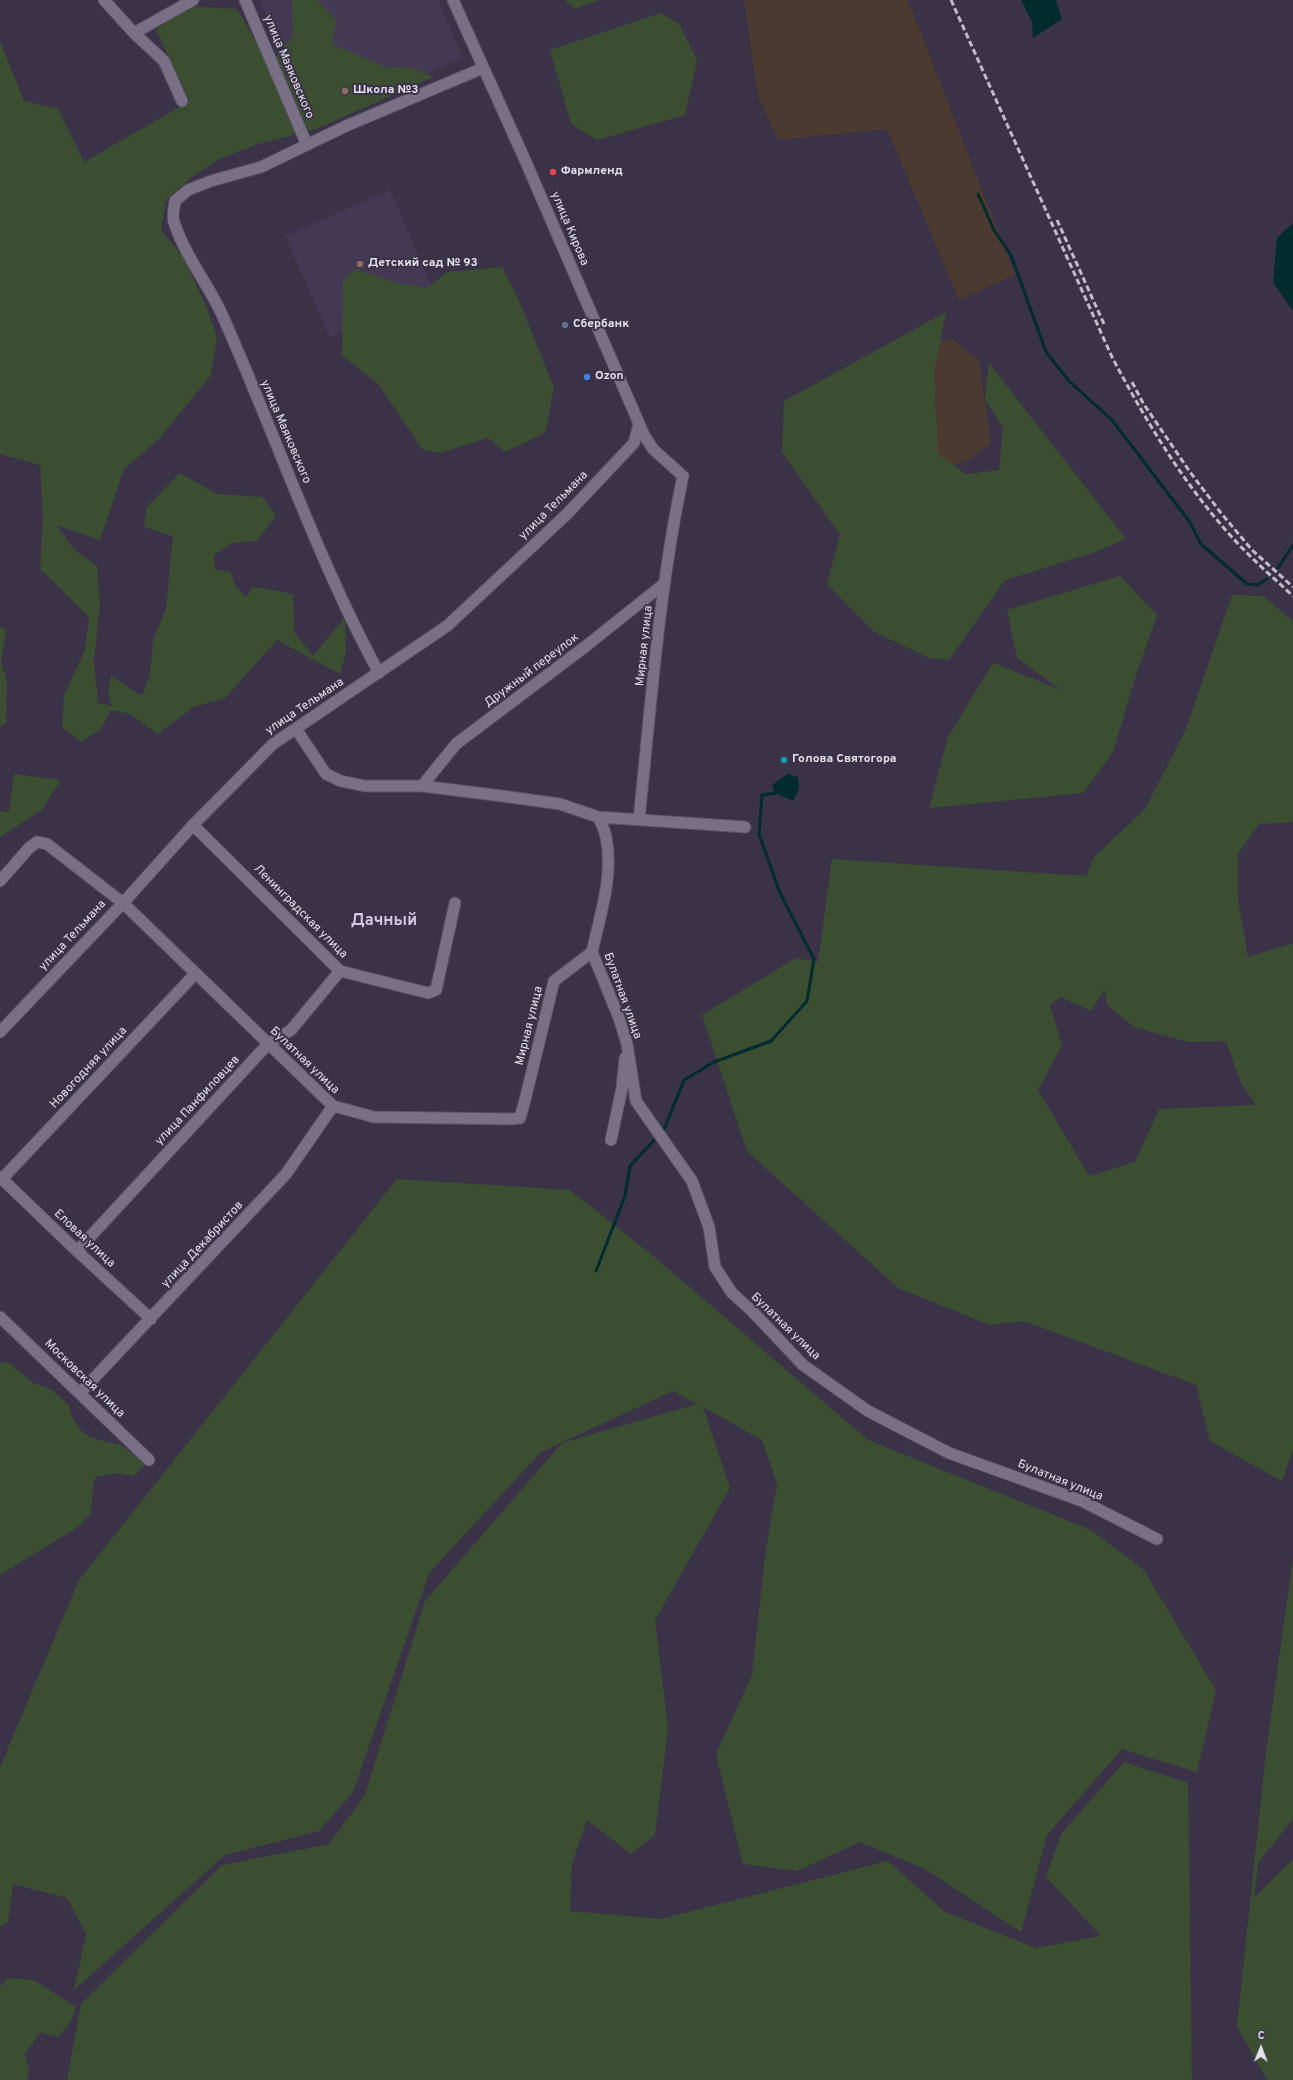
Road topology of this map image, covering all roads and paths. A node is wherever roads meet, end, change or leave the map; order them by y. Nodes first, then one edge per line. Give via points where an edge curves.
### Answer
1 (104, 0) edge
2 (194, 0) edge
3 (245, 0) edge
4 (453, 0) edge
5 (134, 33) junction
6 (483, 68) junction
7 (182, 101) dead end
8 (307, 145) junction
9 (639, 424) junction
10 (683, 476) joint
11 (665, 583) junction
12 (379, 673) junction
13 (296, 729) junction
14 (422, 786) junction
15 (598, 817) junction
16 (639, 819) junction
17 (193, 825) junction
18 (745, 827) dead end
19 (0, 881) edge
20 (123, 903) junction
21 (455, 903) dead end
22 (592, 952) junction
23 (340, 971) junction
24 (195, 974) junction
25 (0, 1032) edge
26 (268, 1044) junction
27 (627, 1044) junction
28 (333, 1106) junction
29 (520, 1118) joint
30 (611, 1140) dead end
31 (1, 1178) edge
32 (77, 1251) junction
33 (0, 1317) edge
34 (151, 1319) junction
35 (80, 1393) junction
36 (149, 1460) dead end
37 (1157, 1539) dead end

1 - 5 street
2 - 5 street
3 - 8 street, улица Маяковского
4 - 6 street, улица Кирова
5 - 7 street via 164,60
6 - 8 street
6 - 9 street, улица Кирова
8 - 12 street, улица Маяковского via 261,167 188,190 174,201 173,221 224,318 339,591
9 - 10 street, улица Кирова via 653,449
9 - 12 street, улица Тельмана via 634,443 566,515 447,626
10 - 11 street, Мирная улица
11 - 14 street, Дружный переулок via 456,744
11 - 16 street, Мирная улица
12 - 13 street, улица Тельмана
13 - 14 street via 326,774 341,781 365,786
13 - 17 street, улица Тельмана via 273,744
14 - 15 street via 560,804
15 - 16 street
15 - 22 street via 606,835 609,858
16 - 18 street
17 - 20 street, улица Тельмана
17 - 23 street, Ленинградская улица
19 - 20 street, Булатная улица via 37,842 47,844
20 - 24 street, Булатная улица
20 - 25 street, улица Тельмана
21 - 23 street, Ленинградская улица via 436,990 428,993
22 - 27 street, Булатная улица
22 - 29 street, Мирная улица via 554,981
23 - 26 street, улица Панфиловцев via 291,1030
24 - 26 street, Булатная улица
24 - 31 street, Новогодняя улица
26 - 28 street, Булатная улица
26 - 32 street, улица Панфиловцев
27 - 30 street via 622,1088
27 - 37 street, Булатная улица via 636,1101 692,1182 709,1227 715,1267 732,1293 754,1312 803,1365 868,1411 949,1453 1082,1501
28 - 29 street, Булатная улица via 374,1117
28 - 34 street, улица Декабристов via 286,1174
31 - 32 street, Еловая улица
32 - 34 street, Еловая улица
33 - 35 street, Московская улица
34 - 35 street, улица Декабристов
35 - 36 street, Московская улица

